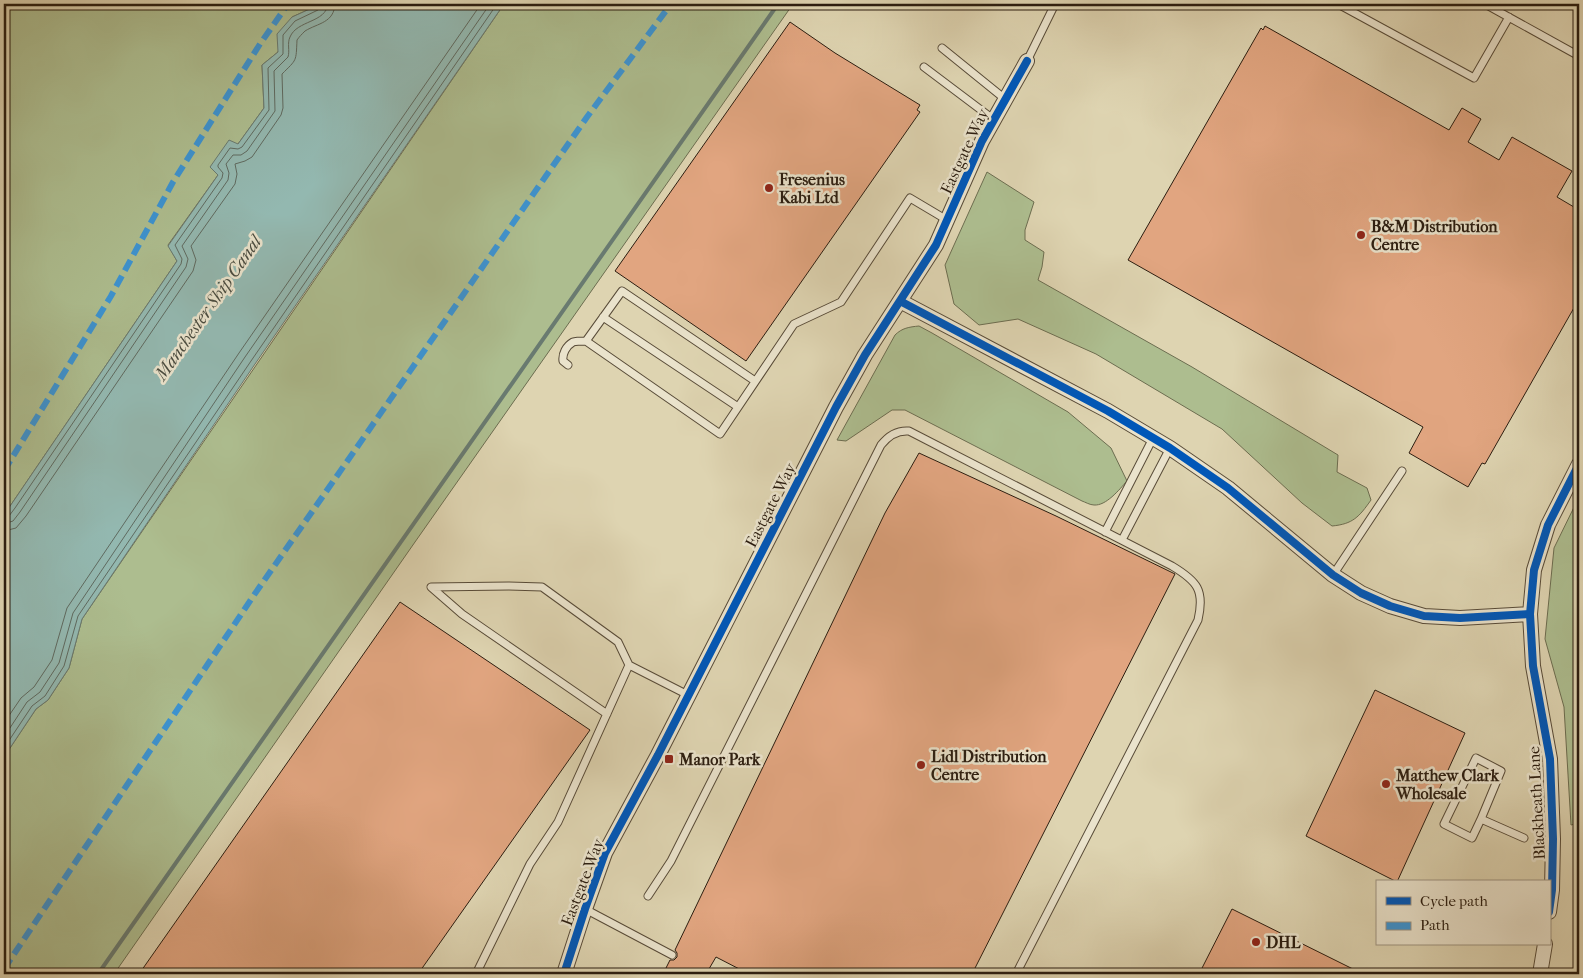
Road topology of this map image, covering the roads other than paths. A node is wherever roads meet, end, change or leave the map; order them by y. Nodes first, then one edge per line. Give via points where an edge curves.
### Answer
1 (1055, 4) edge
2 (1338, 4) edge
3 (1485, 4) edge
4 (1509, 17) junction
5 (942, 48) dead end
6 (1579, 56) edge
7 (1027, 61) joint
8 (924, 67) dead end
9 (1005, 99) junction
10 (993, 119) junction
11 (947, 220) junction
12 (900, 301) junction
13 (603, 316) junction
14 (586, 341) junction
15 (568, 365) dead end
16 (755, 382) junction
17 (738, 407) junction
18 (1153, 438) junction
19 (1170, 448) junction
20 (1579, 464) edge
21 (1402, 471) dead end
22 (1106, 532) junction
23 (1122, 540) junction
24 (1333, 574) junction
25 (1530, 614) junction
26 (629, 665) junction
27 (688, 695) junction
28 (607, 714) junction
29 (1481, 819) junction
30 (1524, 838) dead end
31 (648, 896) dead end
32 (1550, 905) edge
33 (585, 909) junction
34 (1545, 946) edge
35 (672, 956) dead end
36 (476, 974) edge
37 (564, 974) edge
38 (1016, 974) edge
39 (1540, 974) edge

1 - 7 lane
2 - 4 lane via 1474,78
3 - 4 lane
4 - 6 lane
5 - 9 lane
7 - 9 street, Eastgate Way
8 - 10 lane
9 - 10 street, Eastgate Way
10 - 11 street, Eastgate Way
11 - 12 street, Eastgate Way via 936,245
11 - 16 lane via 910,198 841,302 794,324
12 - 18 street
12 - 27 street, Eastgate Way via 836,407
13 - 14 lane
13 - 16 lane via 622,291
13 - 17 lane
14 - 15 lane via 573,342 566,349 562,355
14 - 17 lane via 720,434
16 - 17 lane
18 - 19 street
18 - 22 lane
19 - 23 lane
19 - 24 street via 1228,488
20 - 25 street, Blackheath Lane via 1548,526 1534,570
21 - 24 lane
22 - 23 lane
22 - 31 lane via 915,433 904,431 891,435 881,445 671,861
23 - 38 lane via 1189,577 1202,599 1198,620
24 - 25 street via 1361,593 1424,616 1460,618
25 - 32 street, Blackheath Lane via 1533,666 1550,759 1553,840
26 - 27 lane
26 - 28 lane
26 - 28 lane via 618,642 542,587 431,587 462,614
27 - 33 street, Eastgate Way via 605,853
28 - 36 lane via 558,822 530,864
29 - 29 lane via 1472,838 1444,824 1476,758 1501,771
29 - 30 lane
33 - 35 lane
33 - 37 street, Eastgate Way
34 - 39 street

